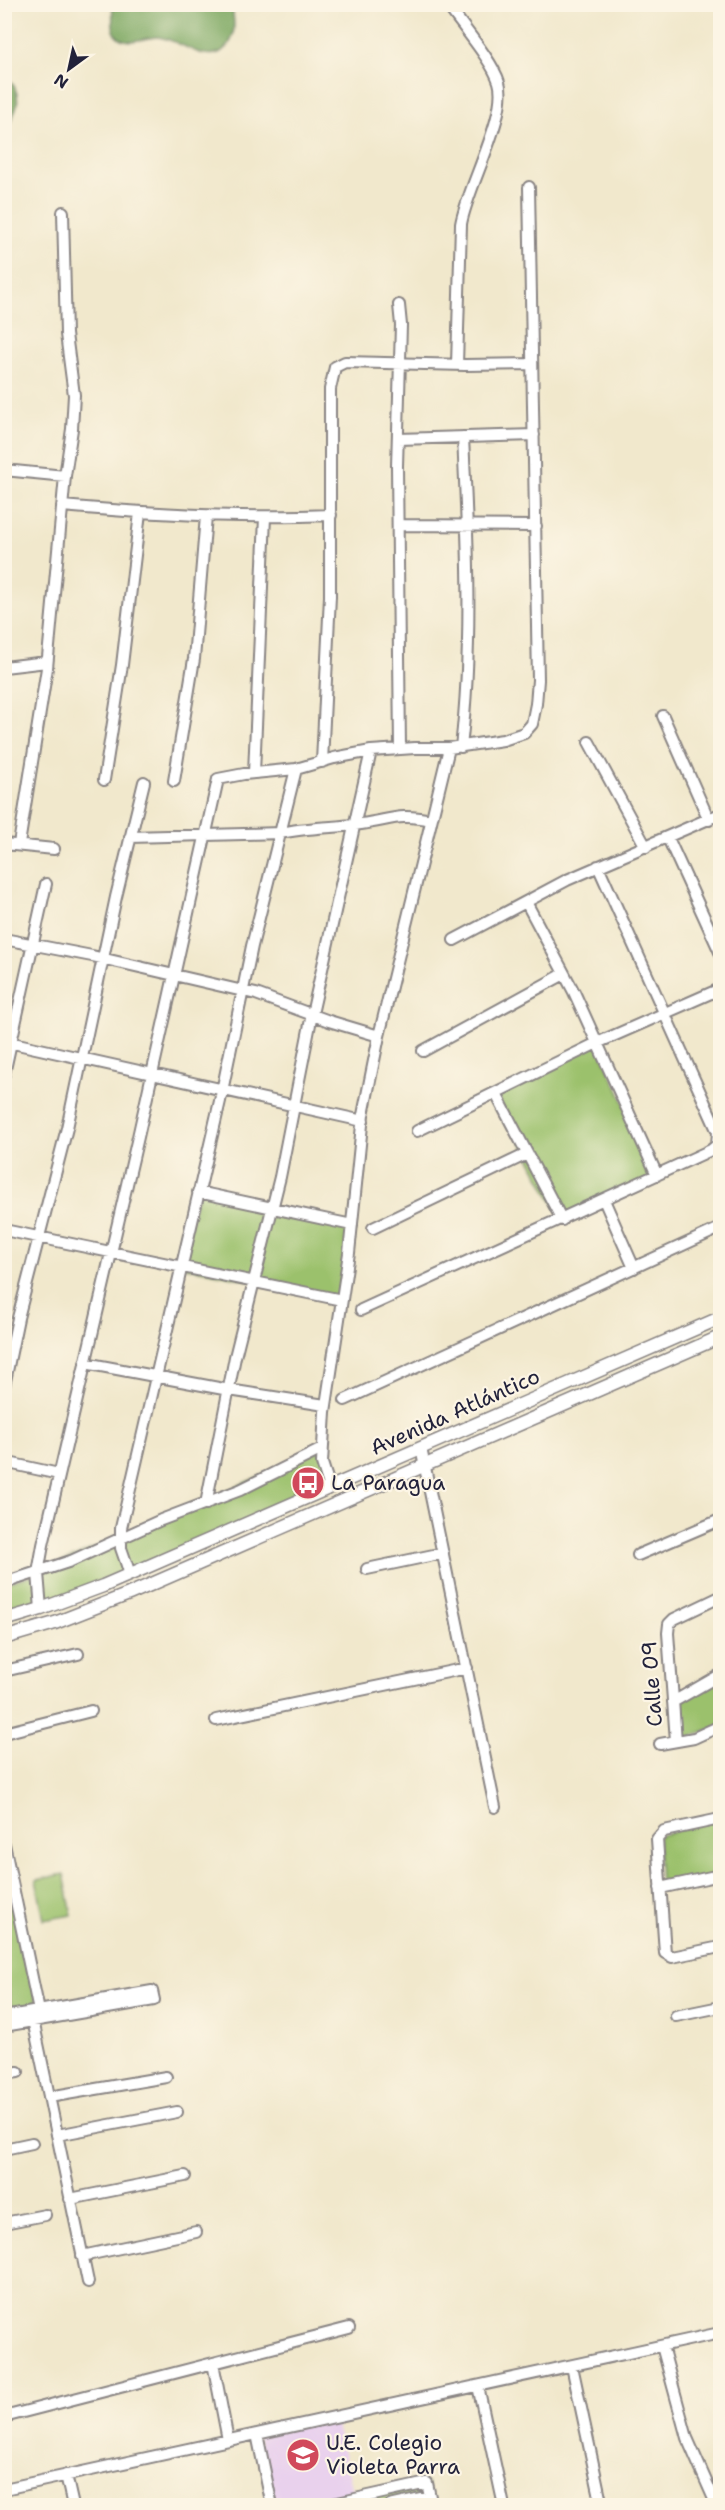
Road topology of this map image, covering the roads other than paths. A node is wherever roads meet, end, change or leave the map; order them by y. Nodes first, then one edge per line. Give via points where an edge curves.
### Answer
1 (447, 4) edge
2 (529, 187) dead end
3 (63, 212) dead end
4 (399, 304) dead end
5 (400, 362) junction
6 (532, 364) junction
7 (457, 365) junction
8 (534, 435) junction
9 (464, 437) junction
10 (398, 439) junction
11 (4, 470) edge
12 (65, 476) junction
13 (62, 506) junction
14 (140, 513) junction
15 (331, 515) junction
16 (206, 516) junction
17 (265, 517) junction
18 (398, 525) junction
19 (468, 525) junction
20 (536, 525) junction
21 (47, 662) junction
22 (4, 667) edge
23 (663, 716) dead end
24 (589, 742) dead end
25 (461, 747) junction
26 (400, 748) junction
27 (449, 748) junction
28 (371, 751) junction
29 (322, 762) junction
30 (296, 769) junction
31 (254, 773) junction
32 (104, 780) dead end
33 (174, 781) dead end
34 (144, 782) dead end
35 (720, 814) edge
36 (431, 820) junction
37 (709, 820) junction
38 (353, 825) junction
39 (281, 833) junction
40 (205, 835) junction
41 (130, 837) junction
42 (668, 838) junction
43 (4, 844) edge
44 (19, 844) junction
45 (646, 846) junction
46 (54, 849) dead end
47 (598, 866) junction
48 (46, 885) dead end
49 (526, 902) junction
50 (4, 939) edge
51 (454, 940) dead end
52 (34, 945) junction
53 (720, 952) edge
54 (103, 959) junction
55 (564, 974) junction
56 (174, 976) junction
57 (720, 989) edge
58 (242, 991) junction
59 (666, 1013) junction
60 (312, 1014) junction
61 (379, 1036) junction
62 (8, 1042) edge
63 (597, 1043) junction
64 (423, 1051) dead end
65 (82, 1058) junction
66 (4, 1074) edge
67 (152, 1075) junction
68 (222, 1090) junction
69 (496, 1094) junction
70 (294, 1107) junction
71 (363, 1121) junction
72 (417, 1131) dead end
73 (527, 1154) junction
74 (657, 1175) junction
75 (198, 1192) junction
76 (604, 1200) junction
77 (271, 1209) junction
78 (562, 1220) junction
79 (352, 1225) junction
80 (373, 1228) dead end
81 (720, 1228) edge
82 (4, 1230) edge
83 (39, 1238) junction
84 (111, 1251) junction
85 (181, 1266) junction
86 (634, 1268) junction
87 (252, 1281) junction
88 (342, 1300) junction
89 (361, 1310) dead end
90 (720, 1318) edge
91 (720, 1337) edge
92 (85, 1363) junction
93 (156, 1376) junction
94 (4, 1386) edge
95 (229, 1390) junction
96 (345, 1400) dead end
97 (325, 1405) junction
98 (421, 1448) junction
99 (322, 1449) junction
100 (4, 1462) edge
101 (426, 1465) junction
102 (59, 1474) junction
103 (330, 1488) junction
104 (206, 1504) junction
105 (720, 1520) edge
106 (119, 1539) junction
107 (443, 1552) junction
108 (638, 1555) dead end
109 (367, 1569) dead end
110 (39, 1573) junction
111 (130, 1574) junction
112 (4, 1583) edge
113 (720, 1597) edge
114 (41, 1609) junction
115 (4, 1620) edge
116 (4, 1638) edge
117 (78, 1654) dead end
118 (467, 1668) junction
119 (4, 1671) edge
120 (720, 1675) edge
121 (673, 1702) junction
122 (91, 1711) dead end
123 (216, 1720) dead end
124 (720, 1726) edge
125 (4, 1733) edge
126 (676, 1741) junction
127 (660, 1744) dead end
128 (495, 1807) dead end
129 (720, 1819) edge
130 (4, 1844) edge
131 (720, 1875) edge
132 (660, 1888) junction
133 (720, 1947) edge
134 (720, 2007) edge
135 (676, 2016) dead end
136 (4, 2017) edge
137 (38, 2017) junction
138 (4, 2026) edge
139 (18, 2072) dead end
140 (4, 2074) edge
141 (166, 2077) dead end
142 (49, 2097) junction
143 (177, 2112) dead end
144 (57, 2135) junction
145 (32, 2143) dead end
146 (4, 2148) edge
147 (185, 2176) dead end
148 (70, 2199) junction
149 (45, 2215) dead end
150 (4, 2223) edge
151 (196, 2232) dead end
152 (82, 2256) junction
153 (88, 2282) dead end
154 (349, 2328) dead end
155 (720, 2333) edge
156 (662, 2346) junction
157 (213, 2363) junction
158 (572, 2366) junction
159 (477, 2386) junction
160 (4, 2417) edge
161 (257, 2434) junction
162 (228, 2440) junction
163 (66, 2475) junction
164 (4, 2488) edge
165 (73, 2505) edge
166 (272, 2505) edge
167 (324, 2505) edge
168 (390, 2505) edge
169 (504, 2505) edge
170 (602, 2505) edge
171 (717, 2505) edge

1 - 7 street via 494,72 501,92 495,123 463,216
2 - 6 street
3 - 12 street via 66,334 74,395
4 - 5 street
5 - 7 street
5 - 10 street
5 - 15 street via 345,362 335,367 330,389
6 - 7 street
6 - 8 street
8 - 9 street
8 - 20 street
9 - 10 street
9 - 19 street
10 - 18 street
11 - 12 street
12 - 13 street
13 - 14 street
13 - 21 street
14 - 16 street
14 - 32 street
15 - 17 street
15 - 29 street
16 - 17 street
16 - 33 street via 194,659
17 - 31 street
18 - 19 street
18 - 26 street
19 - 20 street
19 - 25 street via 467,671
20 - 25 street via 538,680 534,717 524,733
21 - 22 street
21 - 44 street
23 - 37 street
24 - 45 street
25 - 27 street
26 - 27 street
26 - 28 street
27 - 36 street
28 - 29 street
28 - 38 street
29 - 30 street
30 - 31 street
30 - 39 street
31 - 40 street via 218,779
34 - 41 street
35 - 37 street
36 - 38 street via 411,815
36 - 61 street
37 - 42 street
38 - 39 street
38 - 60 street
39 - 40 street
39 - 58 street
40 - 41 street
40 - 56 street
41 - 54 street
42 - 45 street
42 - 53 street
43 - 44 street
44 - 46 street
45 - 47 street
47 - 49 street
47 - 59 street
48 - 52 street
49 - 51 street
49 - 55 street
50 - 52 street
52 - 54 street
52 - 62 street
54 - 56 street
54 - 65 street
55 - 63 street
55 - 64 street
56 - 58 street
56 - 67 street
57 - 59 street
58 - 60 street
58 - 68 street
59 - 63 street
59 - 74 street via 719,1137 711,1150
60 - 61 street
60 - 70 street
61 - 71 street
62 - 65 street
62 - 66 street
63 - 69 street
63 - 74 street
65 - 67 street
65 - 83 street
67 - 68 street
67 - 84 street
68 - 70 street
68 - 75 street
69 - 72 street
69 - 73 street
70 - 71 street
70 - 77 street
71 - 79 street
73 - 78 street
73 - 80 street
74 - 76 street
75 - 77 street
75 - 85 street
76 - 78 street
76 - 86 street
77 - 79 street
77 - 87 street
78 - 89 street
79 - 88 street
81 - 86 street
82 - 83 street
83 - 84 street
83 - 94 street
84 - 85 street
84 - 92 street
85 - 87 street
85 - 93 street
86 - 96 street
87 - 88 street
87 - 95 street
88 - 97 street
90 - 98 street, Avenida Atlántico
91 - 101 street, Avenida Atlántico
92 - 93 street
92 - 102 street
93 - 95 street
93 - 106 street
95 - 97 street
95 - 104 street
97 - 99 street
98 - 101 street
98 - 103 street, Avenida Atlántico
99 - 103 street
99 - 104 street
100 - 102 street
101 - 107 street
101 - 116 street, Avenida Atlántico via 118,1598
102 - 110 street
103 - 111 street, Avenida Atlántico
104 - 106 street
105 - 108 street
106 - 110 street
106 - 111 street
107 - 109 street
107 - 118 street
110 - 112 street
110 - 114 street
111 - 114 street, Avenida Atlántico
113 - 121 street, Calle 09 via 669,1624
114 - 115 street, Avenida Atlántico
117 - 119 street
118 - 123 street
118 - 128 street
120 - 121 street
121 - 126 street, Calle 09
122 - 125 street
124 - 126 street via 700,1736
126 - 127 street
129 - 132 street via 664,1831 657,1839
130 - 137 street
131 - 132 street
132 - 133 street via 665,1953 672,1957
134 - 135 street
136 - 137 street
137 - 137 street via 154,2000 152,1991
137 - 138 street
137 - 142 street
139 - 140 street
141 - 142 street
142 - 144 street
143 - 144 street
144 - 148 street
145 - 146 street
147 - 148 street
148 - 152 street
149 - 150 street
151 - 152 street
152 - 153 street
154 - 157 street
155 - 156 street
156 - 158 street
156 - 171 street via 687,2438
157 - 160 street
157 - 162 street
158 - 159 street
158 - 170 street
159 - 161 street
159 - 169 street
161 - 162 street
161 - 166 street
162 - 163 street
163 - 164 street
163 - 165 street
167 - 168 street via 427,2483 430,2497

